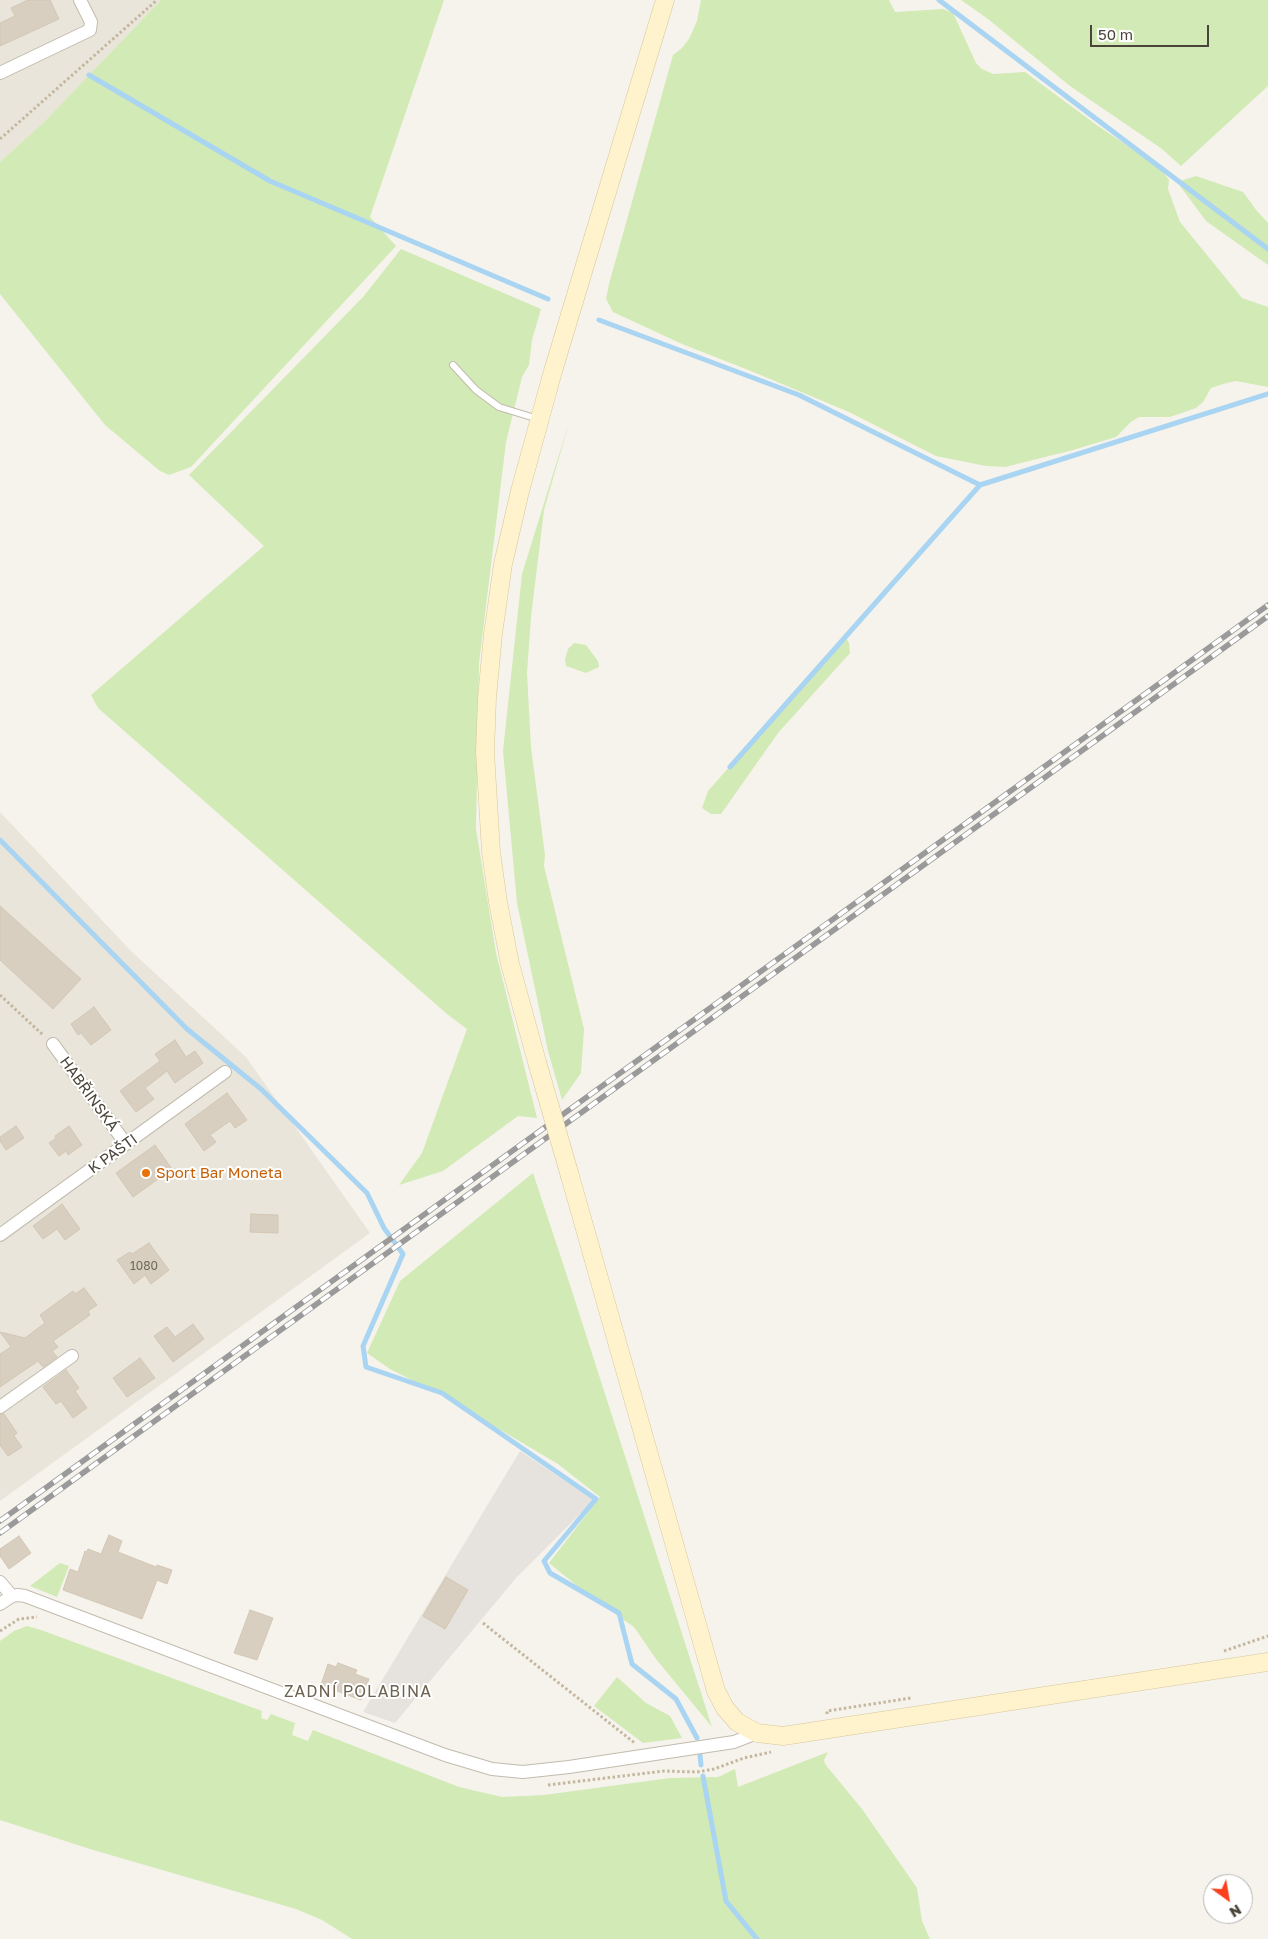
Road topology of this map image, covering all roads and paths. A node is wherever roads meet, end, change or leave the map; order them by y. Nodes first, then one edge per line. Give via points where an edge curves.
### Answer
1 (80, 0) edge
2 (157, 0) edge
3 (664, 0) edge
4 (0, 73) edge
5 (0, 139) edge
6 (453, 365) dead end
7 (539, 420) junction
8 (0, 995) edge
9 (53, 1044) joint
10 (225, 1072) dead end
11 (126, 1144) junction
12 (0, 1235) edge
13 (72, 1356) dead end
14 (0, 1407) edge
15 (0, 1582) edge
16 (12, 1596) junction
17 (0, 1604) edge
18 (44, 1619) dead end
19 (483, 1623) dead end
20 (0, 1631) edge
21 (1268, 1662) edge
22 (757, 1733) junction
23 (772, 1752) dead end
24 (641, 1756) junction
25 (542, 1785) dead end

1 - 4 street via 91,22 90,30
2 - 5 path
3 - 7 street
6 - 7 lane via 476,390 499,407
7 - 22 street, bridge via 503,564 487,698 485,752 491,852 498,902 510,964 716,1691 731,1715
8 - 9 path
9 - 11 street, HABŘINSKÁ
10 - 11 street, K PAŠTI
11 - 12 street, K PAŠTI
13 - 14 street
15 - 16 street
16 - 17 street
16 - 24 street via 25,1596 477,1766 523,1772
18 - 20 path via 34,1616 19,1619
19 - 24 path via 636,1743
21 - 22 street via 783,1736
22 - 24 street via 734,1742
23 - 25 path via 697,1772 664,1771

